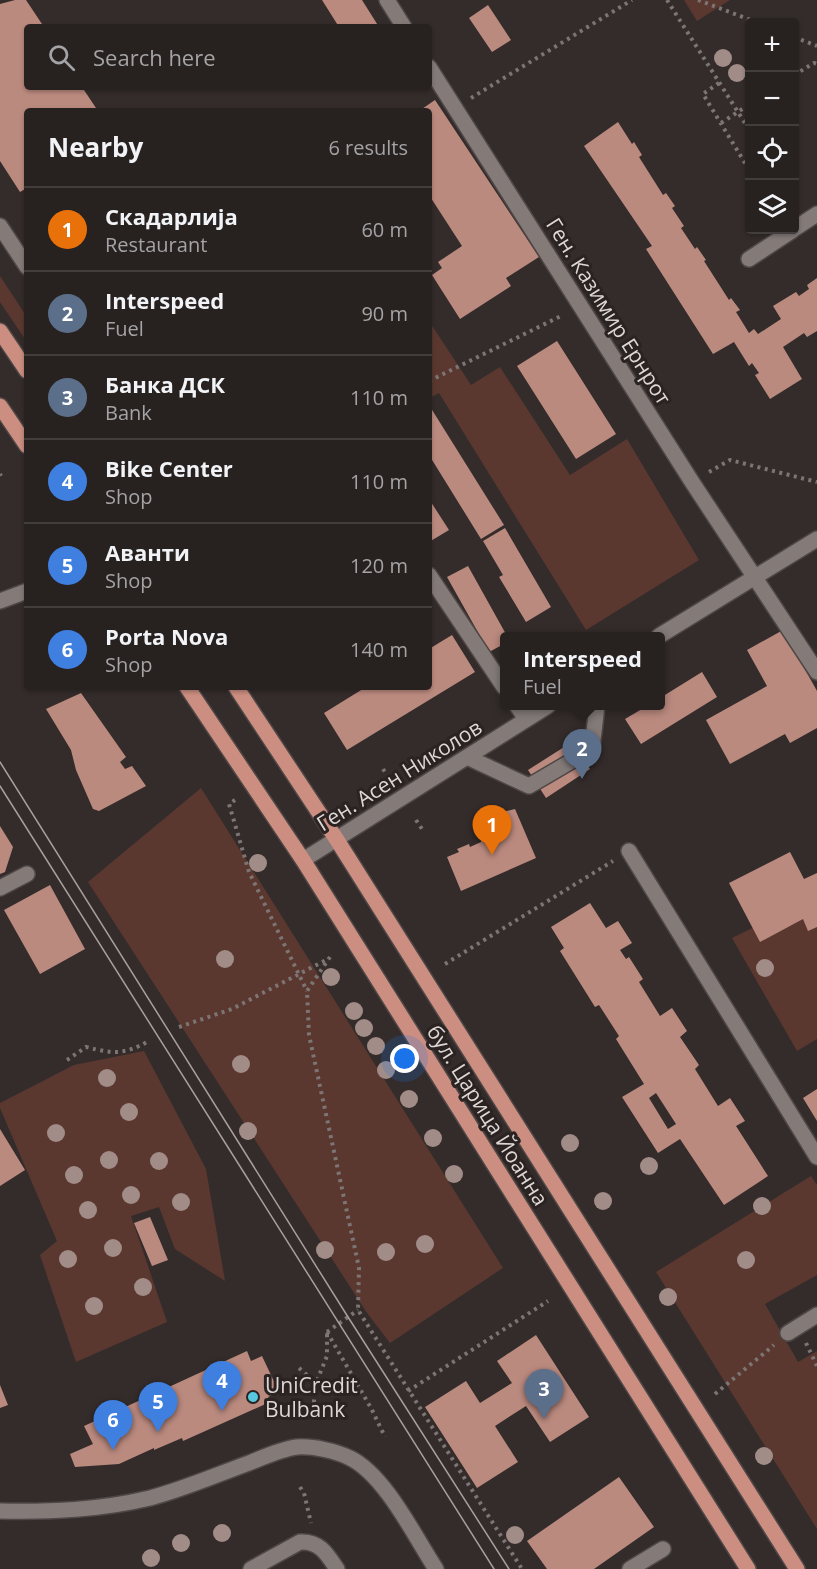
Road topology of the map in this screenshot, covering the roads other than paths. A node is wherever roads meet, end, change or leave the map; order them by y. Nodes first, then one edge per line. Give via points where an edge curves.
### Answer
1 (387, 0) edge
2 (402, 24) edge
3 (432, 72) edge
4 (817, 214) edge
5 (0, 226) edge
6 (799, 226) edge
7 (786, 234) edge
8 (749, 259) dead end
9 (24, 262) edge
10 (0, 330) edge
11 (24, 366) edge
12 (0, 406) edge
13 (24, 442) edge
14 (817, 539) edge
15 (755, 577) junction
16 (432, 580) edge
17 (24, 592) edge
18 (0, 601) edge
19 (665, 632) edge
20 (817, 672) edge
21 (500, 681) edge
22 (189, 690) edge
23 (238, 690) edge
24 (520, 710) edge
25 (540, 710) edge
26 (596, 710) edge
27 (526, 719) junction
28 (467, 757) junction
29 (337, 840) junction
30 (629, 851) road end
31 (303, 860) junction
32 (27, 874) dead end
33 (0, 888) edge
34 (817, 1157) edge
35 (817, 1315) edge
36 (788, 1333) road end
37 (0, 1511) edge
38 (663, 1549) dead end
39 (251, 1569) edge
40 (337, 1569) edge
41 (436, 1569) edge
42 (630, 1569) edge
43 (748, 1569) edge
44 (797, 1569) edge

1 - 2 street
3 - 15 street, Ген. Казимир Ернрот
4 - 6 street
5 - 9 street
7 - 8 street
10 - 11 main road
12 - 13 main road
14 - 15 street
15 - 19 street
15 - 20 street, Ген. Казимир Ернрот
16 - 21 street
17 - 18 street
22 - 31 main road, бул. Царица Йоанна
23 - 29 main road, бул. Царица Йоанна
24 - 27 street
25 - 27 street, Ген. Асен Николов
26 - 28 street via 592,749 529,786
27 - 28 street, Ген. Асен Николов
28 - 29 street, Ген. Асен Николов
29 - 31 street, Ген. Асен Николов
29 - 44 main road, бул. Царица Йоанна
30 - 34 street
31 - 43 main road, бул. Царица Йоанна
32 - 33 street
35 - 36 street
37 - 41 street via 57,1512 101,1507 185,1487 297,1447 326,1450 351,1458 369,1470
38 - 42 street
39 - 40 street via 300,1542 315,1544 326,1552

